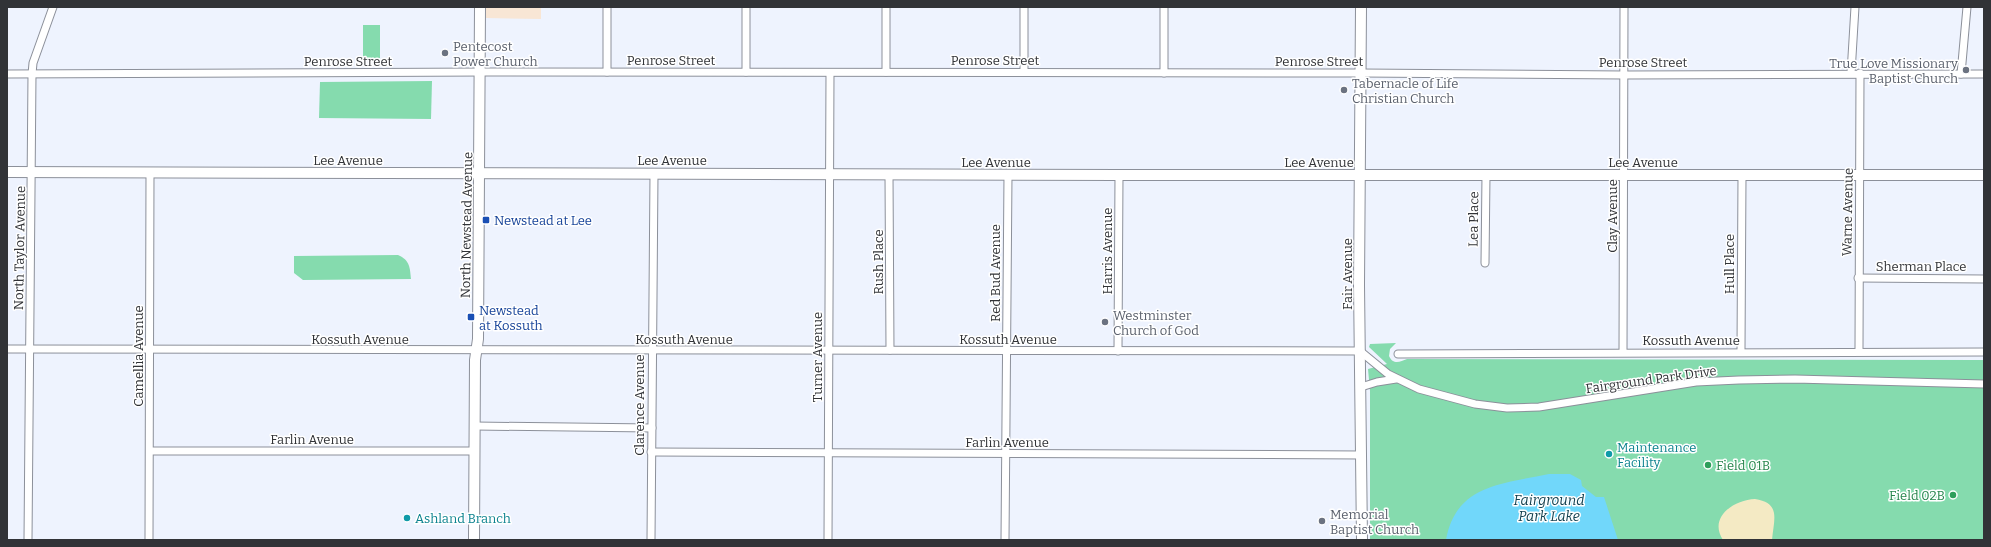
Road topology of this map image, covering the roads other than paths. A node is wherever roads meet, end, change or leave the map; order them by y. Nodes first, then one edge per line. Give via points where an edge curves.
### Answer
1 (53, 7) edge
2 (480, 7) edge
3 (607, 7) edge
4 (746, 7) edge
5 (886, 7) edge
6 (1024, 7) edge
7 (1164, 7) edge
8 (1361, 7) edge
9 (1624, 7) edge
10 (1855, 7) edge
11 (1966, 7) edge
12 (480, 72) junction
13 (608, 72) junction
14 (746, 72) junction
15 (886, 72) junction
16 (1024, 72) junction
17 (830, 73) junction
18 (1164, 73) junction
19 (1360, 73) junction
20 (1851, 73) junction
21 (1860, 73) junction
22 (7, 74) edge
23 (32, 74) junction
24 (1961, 74) junction
25 (1984, 74) edge
26 (1624, 75) junction
27 (7, 172) edge
28 (32, 173) junction
29 (150, 173) junction
30 (480, 173) junction
31 (829, 173) junction
32 (654, 174) junction
33 (889, 174) junction
34 (1008, 175) junction
35 (1360, 175) junction
36 (1486, 175) junction
37 (1624, 175) junction
38 (1860, 175) junction
39 (1984, 175) edge
40 (1119, 176) junction
41 (1742, 176) junction
42 (1485, 263) dead end
43 (1858, 278) junction
44 (1984, 278) edge
45 (7, 349) edge
46 (30, 349) junction
47 (150, 350) junction
48 (651, 350) junction
49 (890, 350) junction
50 (476, 351) junction
51 (829, 351) junction
52 (1118, 351) junction
53 (1360, 351) junction
54 (1741, 351) junction
55 (1859, 351) junction
56 (1007, 352) junction
57 (1623, 352) junction
58 (1984, 352) edge
59 (1398, 354) dead end
60 (1396, 379) junction
61 (1984, 384) edge
62 (1361, 388) junction
63 (475, 426) junction
64 (652, 428) junction
65 (150, 451) junction
66 (475, 451) junction
67 (652, 452) junction
68 (828, 452) junction
69 (1005, 454) junction
70 (1362, 455) junction
71 (28, 540) edge
72 (149, 540) edge
73 (474, 540) edge
74 (651, 540) edge
75 (828, 540) edge
76 (1005, 540) edge
77 (1362, 540) edge

1 - 23 street, North Taylor Avenue via 33,63
2 - 12 street, North Newstead Avenue
3 - 13 street
4 - 14 street
5 - 15 street
6 - 16 street
7 - 18 street
8 - 19 street, Fair Avenue
9 - 26 street, Clay Avenue
10 - 20 street
11 - 24 street
12 - 13 street, Penrose Street
12 - 23 street, Penrose Street
12 - 30 street, North Newstead Avenue
13 - 14 street, Penrose Street
14 - 17 street, Penrose Street
15 - 16 street, Penrose Street
15 - 17 street, Penrose Street
16 - 18 street, Penrose Street
17 - 31 street, Turner Avenue
18 - 19 street, Penrose Street
19 - 26 street, Penrose Street
19 - 35 street, Fair Avenue
20 - 21 street, Penrose Street
20 - 26 street, Penrose Street
21 - 24 street, Penrose Street
21 - 38 street, Warne Avenue
22 - 23 street, Penrose Street
23 - 28 street, North Taylor Avenue
24 - 25 street, Penrose Street
26 - 37 street, Clay Avenue
27 - 28 street, Lee Avenue
28 - 29 street, Lee Avenue
28 - 46 street, North Taylor Avenue
29 - 30 street, Lee Avenue
29 - 47 street, Camellia Avenue
30 - 32 street, Lee Avenue
30 - 50 street, North Newstead Avenue
31 - 32 street, Lee Avenue
31 - 33 street, Lee Avenue
31 - 51 street, Turner Avenue
32 - 48 street, Clarence Avenue
33 - 34 street, Lee Avenue
33 - 49 street, Rush Place
34 - 40 street, Lee Avenue
34 - 56 street, Red Bud Avenue
35 - 36 street, Lee Avenue
35 - 40 street, Lee Avenue
35 - 53 street, Fair Avenue
36 - 37 street, Lee Avenue
36 - 42 street, Lea Place
37 - 41 street, Lee Avenue
37 - 57 street, Clay Avenue
38 - 39 street, Lee Avenue
38 - 41 street, Lee Avenue
38 - 43 street, Warne Avenue
40 - 52 street, Harris Avenue
41 - 54 street, Hull Place
43 - 44 street, Sherman Place
43 - 55 street, Warne Avenue
45 - 46 street, Kossuth Avenue
46 - 47 street, Kossuth Avenue
46 - 71 street, North Taylor Avenue
47 - 50 street, Kossuth Avenue
47 - 65 street, Camellia Avenue
48 - 50 street, Kossuth Avenue
48 - 51 street, Kossuth Avenue
48 - 64 street, Clarence Avenue
49 - 51 street, Kossuth Avenue
49 - 56 street, Kossuth Avenue
50 - 63 street, North Newstead Avenue
51 - 68 street, Turner Avenue
52 - 53 street, Kossuth Avenue
52 - 56 street, Kossuth Avenue
53 - 60 street, Fairground Park Drive
53 - 62 street, Fair Avenue
54 - 55 street, Kossuth Avenue
54 - 57 street, Kossuth Avenue
55 - 58 street, Kossuth Avenue
56 - 69 street, Red Bud Avenue
57 - 59 street, Kossuth Avenue
60 - 61 street, Fairground Park Drive via 1444,397 1507,408 1539,407 1689,383 1739,380
60 - 62 street
62 - 70 street, Fair Avenue
63 - 64 street
63 - 66 street, North Newstead Avenue
64 - 67 street, Clarence Avenue
65 - 66 street, Farlin Avenue
65 - 72 street, Camellia Avenue
66 - 73 street, North Newstead Avenue
67 - 68 street, Farlin Avenue
67 - 74 street, Clarence Avenue
68 - 69 street, Farlin Avenue
68 - 75 street, Turner Avenue
69 - 70 street, Farlin Avenue
69 - 76 street, Red Bud Avenue
70 - 77 street, Fair Avenue

